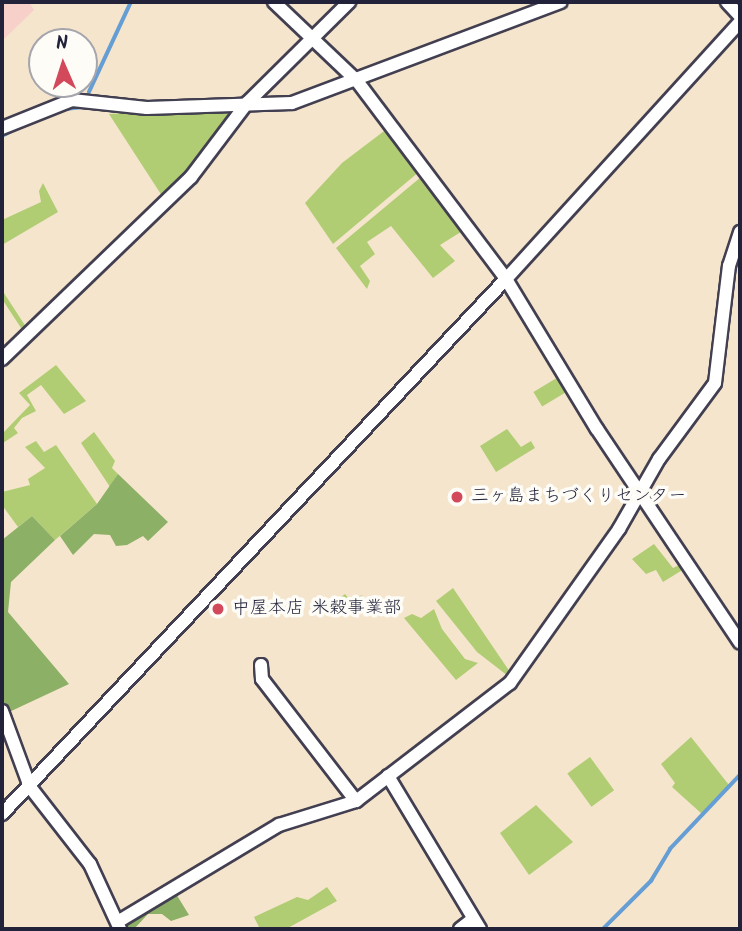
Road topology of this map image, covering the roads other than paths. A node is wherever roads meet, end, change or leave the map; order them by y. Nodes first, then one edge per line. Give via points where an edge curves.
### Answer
1 (274, 2) edge
2 (349, 2) edge
3 (561, 2) edge
4 (727, 2) edge
5 (740, 16) edge
6 (740, 22) edge
7 (314, 40) junction
8 (357, 81) junction
9 (247, 103) junction
10 (2, 128) edge
11 (740, 232) edge
12 (506, 279) junction
13 (2, 359) edge
14 (639, 493) junction
15 (740, 643) edge
16 (261, 665) dead end
17 (2, 711) edge
18 (388, 776) junction
19 (30, 787) junction
20 (356, 801) junction
21 (2, 814) edge
22 (477, 924) edge
23 (120, 925) edge
24 (460, 929) edge

1 - 7 street
2 - 7 street
3 - 8 street
4 - 5 street
6 - 12 street
7 - 8 street
7 - 9 street
8 - 9 street via 292,103
8 - 12 street
9 - 10 street via 139,108 72,100
9 - 13 street via 191,177
11 - 14 street via 729,266 715,383
12 - 14 street
12 - 19 street
14 - 15 street
14 - 18 street via 620,529 510,683
16 - 20 street via 262,679
17 - 19 street
18 - 20 street
18 - 22 street
19 - 21 street
19 - 23 street via 90,864
20 - 23 street via 279,825 186,877
22 - 24 street

